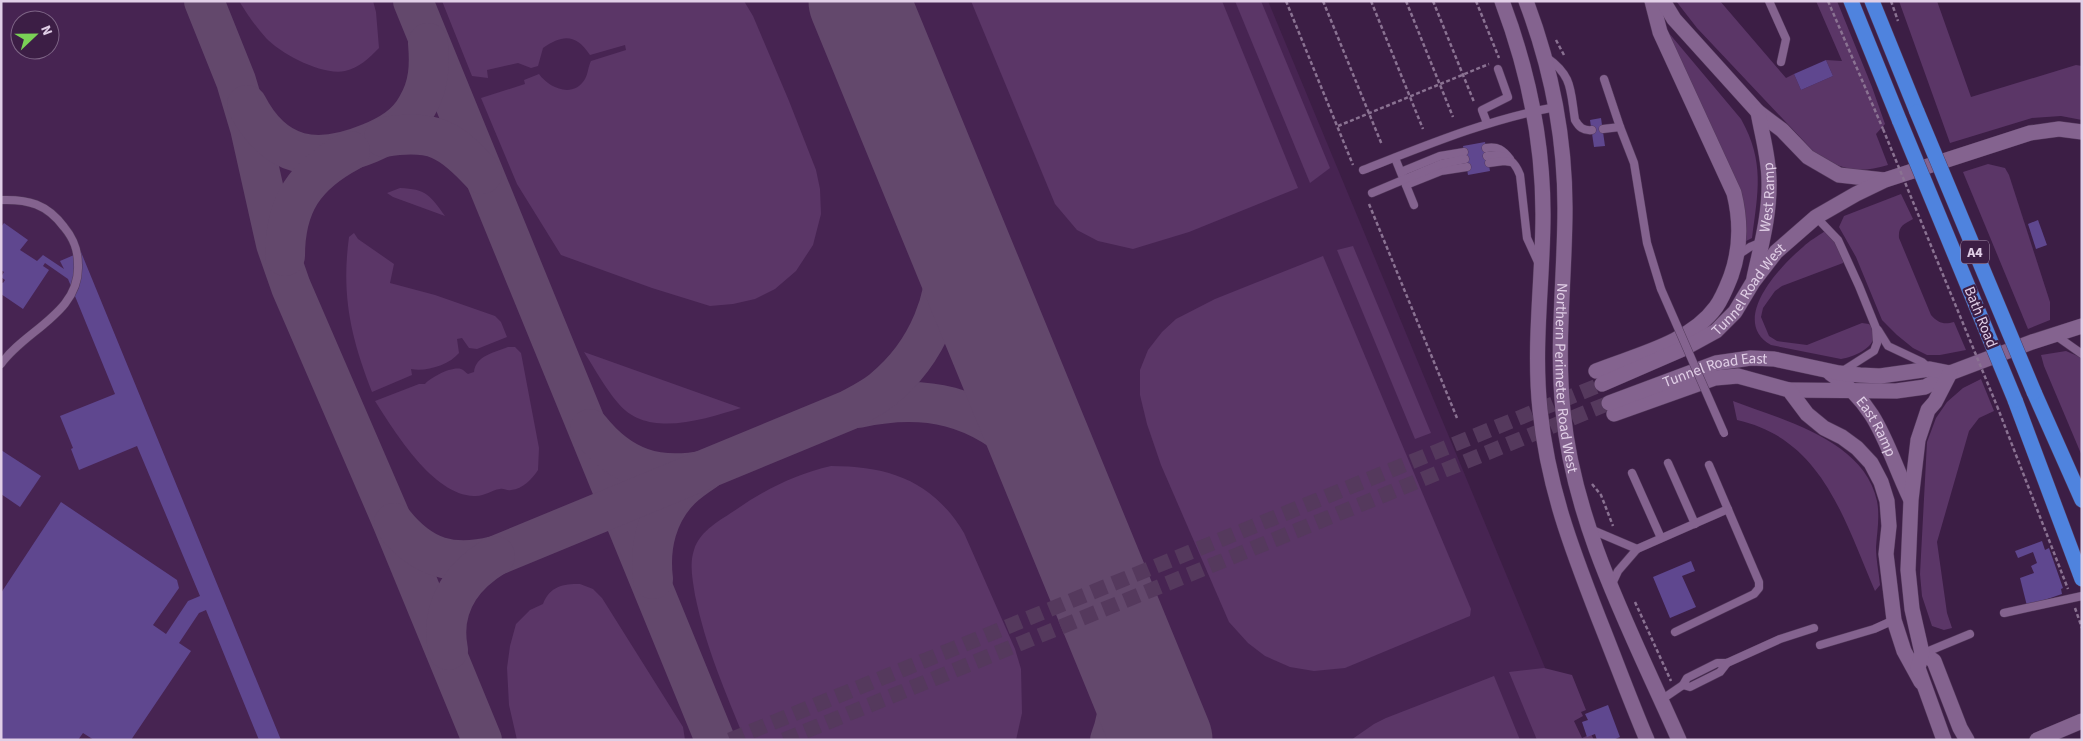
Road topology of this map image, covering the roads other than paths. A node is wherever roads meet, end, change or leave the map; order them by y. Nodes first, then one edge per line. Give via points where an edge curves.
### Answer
1 (1502, 1) edge
2 (1526, 1) edge
3 (1652, 1) edge
4 (1663, 1) edge
5 (1769, 1) edge
6 (1852, 1) edge
7 (1872, 1) edge
8 (1544, 56) junction
9 (1781, 62) dead end
10 (1498, 69) dead end
11 (1604, 79) dead end
12 (1556, 107) junction
13 (1534, 111) junction
14 (1758, 112) junction
15 (1487, 123) junction
16 (1620, 127) junction
17 (1603, 129) dead end
18 (1592, 130) dead end
19 (2082, 132) edge
20 (1395, 158) junction
21 (1511, 160) junction
22 (1360, 172) road end
23 (1404, 179) junction
24 (1885, 180) junction
25 (1372, 193) dead end
26 (1, 200) edge
27 (1414, 205) dead end
28 (1816, 217) junction
29 (1762, 242) junction
30 (1736, 256) junction
31 (1540, 266) junction
32 (1753, 282) junction
33 (2082, 326) edge
34 (1876, 328) junction
35 (2054, 335) junction
36 (2082, 354) edge
37 (1, 364) edge
38 (1930, 369) junction
39 (1832, 371) junction
40 (1950, 373) junction
41 (1789, 390) junction
42 (1853, 391) junction
43 (1724, 433) dead end
44 (1668, 463) dead end
45 (1709, 465) dead end
46 (1632, 473) dead end
47 (1911, 500) junction
48 (2082, 500) edge
49 (1728, 509) junction
50 (1695, 524) junction
51 (1588, 528) junction
52 (1661, 538) junction
53 (1637, 549) junction
54 (2082, 579) edge
55 (1611, 586) junction
56 (2082, 596) edge
57 (2004, 613) dead end
58 (1894, 620) junction
59 (1814, 628) dead end
60 (1675, 632) dead end
61 (1970, 634) dead end
62 (1820, 645) dead end
63 (1922, 653) junction
64 (1924, 688) junction
65 (1661, 700) junction
66 (2082, 721) edge
67 (1647, 740) edge
68 (1679, 740) edge
69 (1944, 740) edge
70 (1967, 740) edge
71 (2037, 740) edge

1 - 13 street, Northern Perimeter Road West via 1517,43
2 - 8 street, Northern Perimeter Road West
3 - 30 street via 1664,41 1734,193 1739,217
4 - 14 street via 1674,18
5 - 9 lane via 1786,39
6 - 54 highway, Bath Road / A4, bridge via 2015,400
7 - 48 highway, Bath Road / A4, bridge
8 - 12 street, Northern Perimeter Road West
8 - 18 lane via 1567,77 1575,120 1583,129
10 - 15 lane via 1508,97 1479,109
11 - 16 lane
12 - 13 lane
12 - 51 street, Northern Perimeter Road West via 1565,182 1560,335 1562,412
13 - 15 lane
13 - 31 street, Northern Perimeter Road West via 1542,189
14 - 24 street via 1782,130 1808,158 1829,171 1846,177
14 - 29 street, West Ramp via 1769,182
15 - 20 lane
16 - 17 lane
16 - 43 lane, bridge via 1634,163 1647,243 1661,289
19 - 24 street via 2059,129 2030,133
20 - 22 lane
20 - 23 lane
21 - 21 lane via 1504,161 1487,156 1494,146
21 - 31 lane via 1520,175 1527,238
23 - 23 lane via 1440,156 1465,159 1442,171
23 - 25 lane
23 - 27 lane
24 - 28 street, Tunnel Road West
26 - 37 lane via 22,199 45,208 61,222 74,239 79,277 67,302
28 - 32 street, Tunnel Road West via 1776,252
28 - 34 lane via 1838,240
29 - 30 lane
29 - 32 street, West Ramp
30 - 32 street, Tunnel Road West via 1725,292 1694,328 1599,377 1706,339 1735,312
31 - 67 street, Northern Perimeter Road West via 1539,390 1553,487 1572,551
33 - 35 street
34 - 38 lane via 1888,346
34 - 39 lane via 1874,351
35 - 36 lane
35 - 40 street
38 - 39 street, Tunnel Road East via 1880,376
38 - 40 street, Tunnel Road East
39 - 41 street, Tunnel Road East via 1774,359 1729,360 1694,370 1611,408 1727,376 1750,378
39 - 42 street, East Ramp
40 - 42 street via 1925,387
40 - 47 street via 1922,423
41 - 42 street
41 - 58 street via 1807,414 1857,448 1871,463 1881,482 1887,501 1886,554
42 - 47 street, East Ramp via 1879,424
44 - 50 lane
45 - 49 lane
46 - 52 lane
47 - 63 street via 1908,570 1912,609
49 - 50 lane
49 - 60 lane via 1760,588 1754,594
50 - 52 lane
51 - 53 lane
51 - 55 street, Northern Perimeter Road West
52 - 53 lane
53 - 55 lane
55 - 65 street, Northern Perimeter Road West
56 - 57 lane
58 - 62 lane
58 - 64 street via 1904,651
59 - 65 lane via 1727,663 1720,672 1690,687 1683,685
61 - 63 lane
63 - 64 street via 1918,668
63 - 70 street via 1934,661
64 - 69 street
65 - 68 street, Northern Perimeter Road West
66 - 71 street

